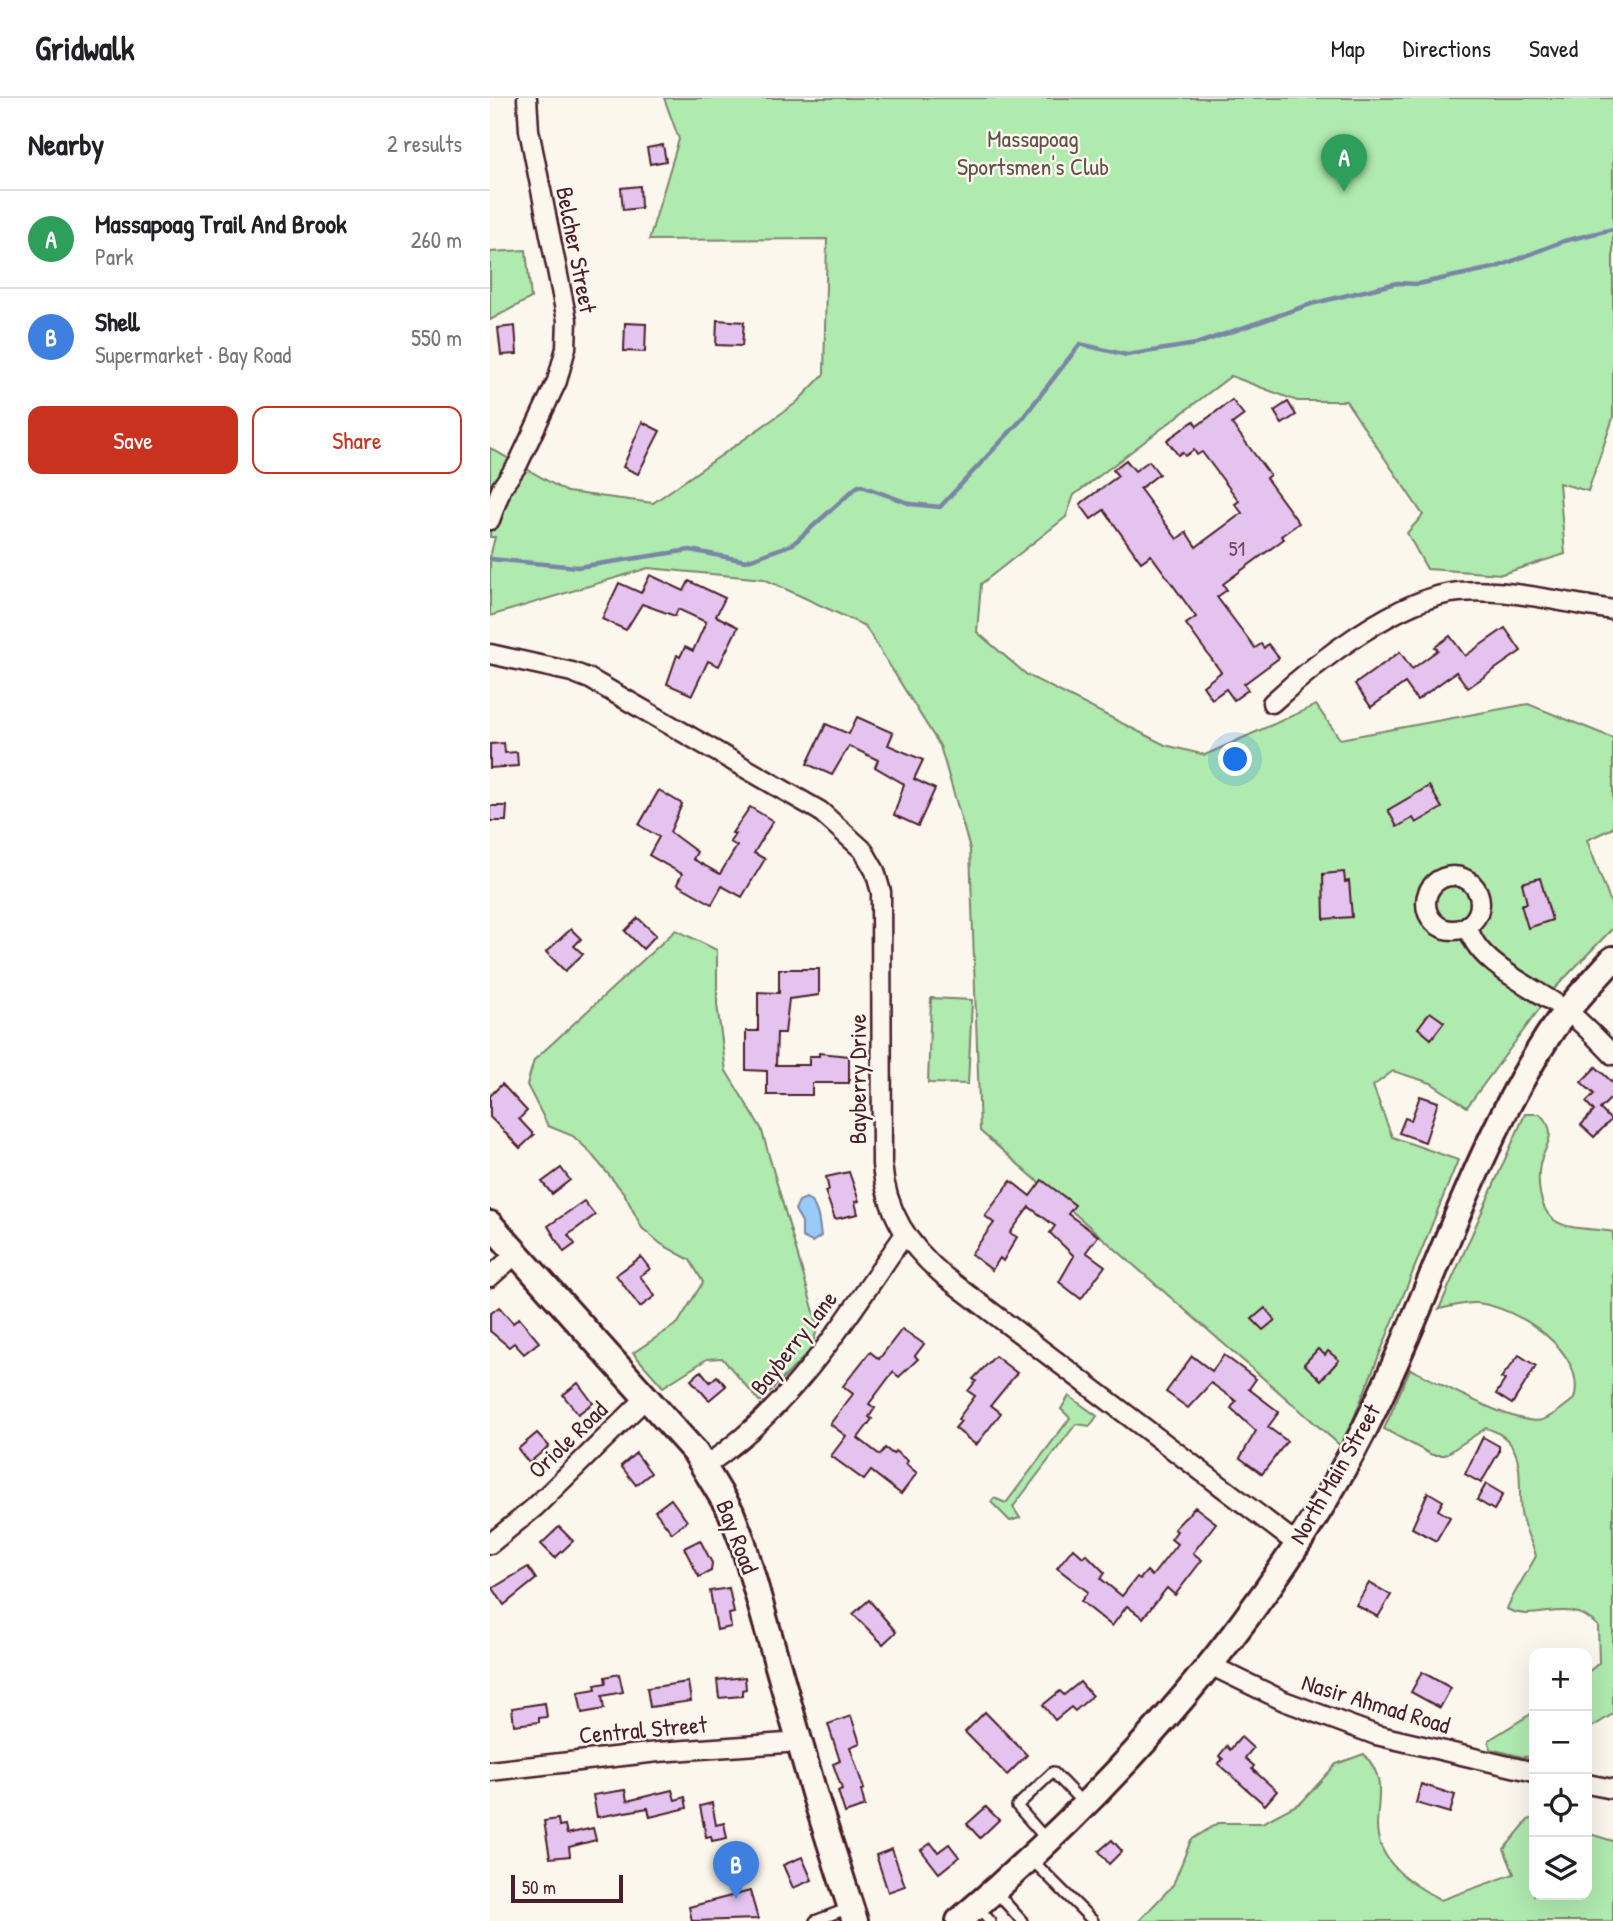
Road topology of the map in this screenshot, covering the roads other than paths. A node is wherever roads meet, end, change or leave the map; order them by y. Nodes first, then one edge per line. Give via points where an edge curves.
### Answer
1 (527, 98) edge
2 (490, 520) edge
3 (1613, 610) edge
4 (490, 654) edge
5 (1272, 703) dead end
6 (1468, 925) dead end
7 (1613, 959) edge
8 (1568, 1011) junction
9 (1613, 1055) edge
10 (490, 1224) edge
11 (905, 1234) junction
12 (517, 1253) junction
13 (490, 1277) edge
14 (647, 1397) junction
15 (705, 1466) junction
16 (1296, 1543) junction
17 (490, 1544) edge
18 (1210, 1665) junction
19 (800, 1742) junction
20 (490, 1771) edge
21 (1529, 1771) edge
22 (1592, 1785) edge
23 (1613, 1789) edge
24 (1084, 1804) junction
25 (1047, 1840) junction
26 (1028, 1857) junction
27 (980, 1909) edge
28 (853, 1914) edge
29 (814, 1921) edge
30 (1022, 1921) edge
31 (1093, 1921) edge

1 - 2 street, Belcher Street via 531,143 567,320 566,348 557,381 518,464 502,487
3 - 5 street via 1493,593 1441,595 1360,637
4 - 11 street, Bayberry Drive via 590,679 811,804 863,850 877,877 882,906 883,1172 889,1206
6 - 8 street via 1478,950
7 - 8 main road, North Main Street
8 - 9 street
8 - 16 main road, North Main Street via 1547,1038 1488,1145 1364,1430
10 - 12 main road, Bay Road
11 - 15 street, Bayberry Lane via 800,1383 755,1429
11 - 16 street, Bayberry Drive via 944,1276
12 - 13 street
12 - 14 main road, Bay Road
14 - 15 main road, Bay Road
14 - 17 street, Oriole Road via 535,1507
15 - 19 main road, Bay Road via 743,1543
16 - 18 main road, North Main Street
18 - 21 street, Nasir Ahmad Road via 1284,1701 1376,1735
18 - 24 main road, North Main Street via 1138,1751
19 - 20 street, Central Street
19 - 28 main road, Bay Road
22 - 23 street
24 - 25 main road, North Main Street
24 - 25 lane via 1054,1772 1017,1806
25 - 26 main road, North Main Street
26 - 27 main road, North Main Street
26 - 31 lane
27 - 30 lane
28 - 29 lane

